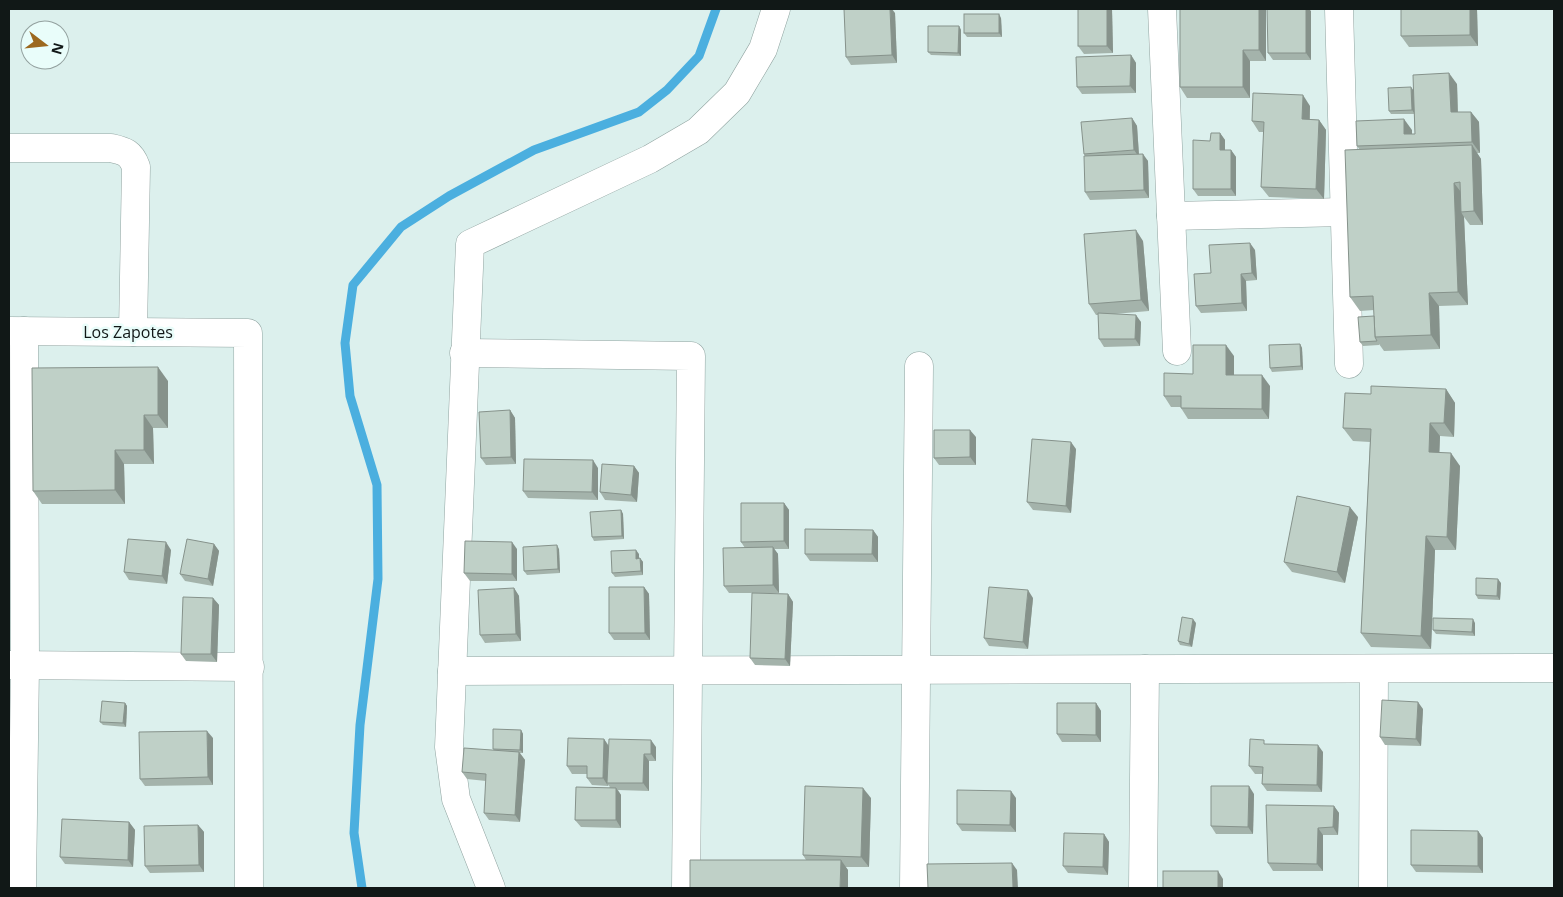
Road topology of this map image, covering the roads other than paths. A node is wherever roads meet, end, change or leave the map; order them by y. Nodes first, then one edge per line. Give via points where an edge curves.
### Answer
1 (776, 9) edge
2 (1162, 9) edge
3 (1339, 9) edge
4 (9, 148) edge
5 (1344, 212) junction
6 (1171, 216) junction
7 (16, 331) edge
8 (133, 332) junction
9 (1177, 351) dead end
10 (464, 353) junction
11 (1349, 364) dead end
12 (919, 366) dead end
13 (17, 665) edge
14 (250, 667) junction
15 (1554, 668) edge
16 (686, 669) junction
17 (915, 669) junction
18 (1145, 669) junction
19 (1374, 669) junction
20 (452, 671) junction
21 (22, 888) edge
22 (249, 888) edge
23 (491, 888) edge
24 (686, 888) edge
25 (914, 888) edge
26 (1143, 888) edge
27 (1373, 888) edge

1 - 10 street via 763,48 737,93 698,131 650,159 470,244
2 - 6 street
3 - 5 street
4 - 8 street via 111,148 125,151 133,157 136,167
5 - 6 street
5 - 11 street
6 - 9 street
7 - 8 street, Los Zapotes
7 - 13 street
8 - 14 street, Los Zapotes via 248,332
10 - 16 street via 691,356
10 - 20 street
12 - 17 street
13 - 14 street
13 - 21 street
14 - 22 street
15 - 19 street
16 - 17 street
16 - 20 street
16 - 24 street
17 - 18 street
17 - 25 street
18 - 19 street
18 - 26 street
19 - 27 street
20 - 23 street via 449,747 456,799

